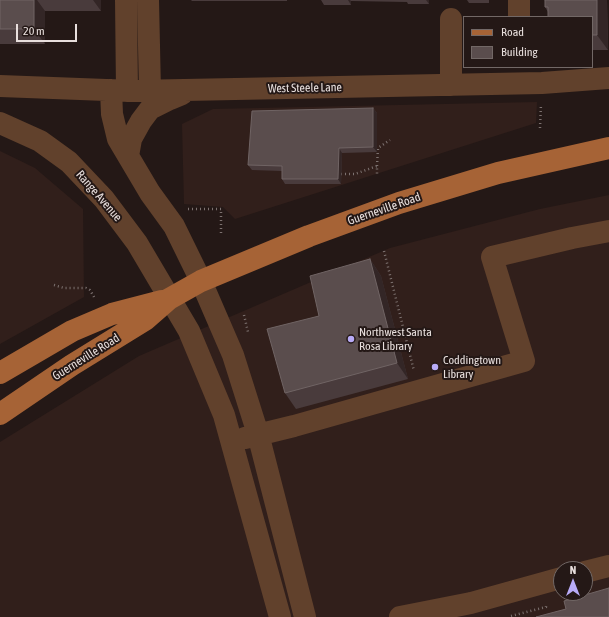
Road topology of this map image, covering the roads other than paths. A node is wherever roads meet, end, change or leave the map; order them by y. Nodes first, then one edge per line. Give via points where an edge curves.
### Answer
1 (126, 0) edge
2 (148, 0) edge
3 (519, 0) edge
4 (519, 16) edge
5 (451, 19) dead end
6 (519, 75) edge
7 (609, 78) edge
8 (451, 85) junction
9 (0, 86) edge
10 (119, 90) junction
11 (195, 90) junction
12 (150, 91) junction
13 (0, 122) edge
14 (609, 148) edge
15 (128, 156) junction
16 (609, 231) edge
17 (201, 282) junction
18 (169, 299) junction
19 (0, 373) edge
20 (0, 414) edge
21 (258, 434) junction
22 (231, 442) junction
23 (609, 566) edge
24 (593, 570) edge
25 (553, 580) edge
26 (280, 617) edge
27 (305, 617) edge
28 (400, 617) edge

1 - 10 street
2 - 12 street
3 - 4 street
5 - 8 street
6 - 7 street, West Steele Lane via 542,83
6 - 8 street, West Steele Lane
8 - 11 street, West Steele Lane
9 - 10 street, West Steele Lane
10 - 12 street, West Steele Lane
10 - 15 street via 112,114 118,139
11 - 12 street, West Steele Lane
11 - 15 street via 150,109 131,139
13 - 18 street, Range Avenue via 40,141 74,167 104,199 137,243
14 - 17 main road, Guerneville Road via 498,173 399,203 309,236
15 - 17 street via 174,226
16 - 21 street via 492,257 524,361
17 - 18 main road, Guerneville Road
17 - 21 street via 233,355
18 - 19 main road, Guerneville Road via 112,314 72,331
18 - 20 main road, Guerneville Road via 145,320
18 - 22 street, Range Avenue via 197,349 224,415
21 - 22 street
21 - 27 street
22 - 26 street, Range Avenue
23 - 24 street
25 - 28 street via 471,603

